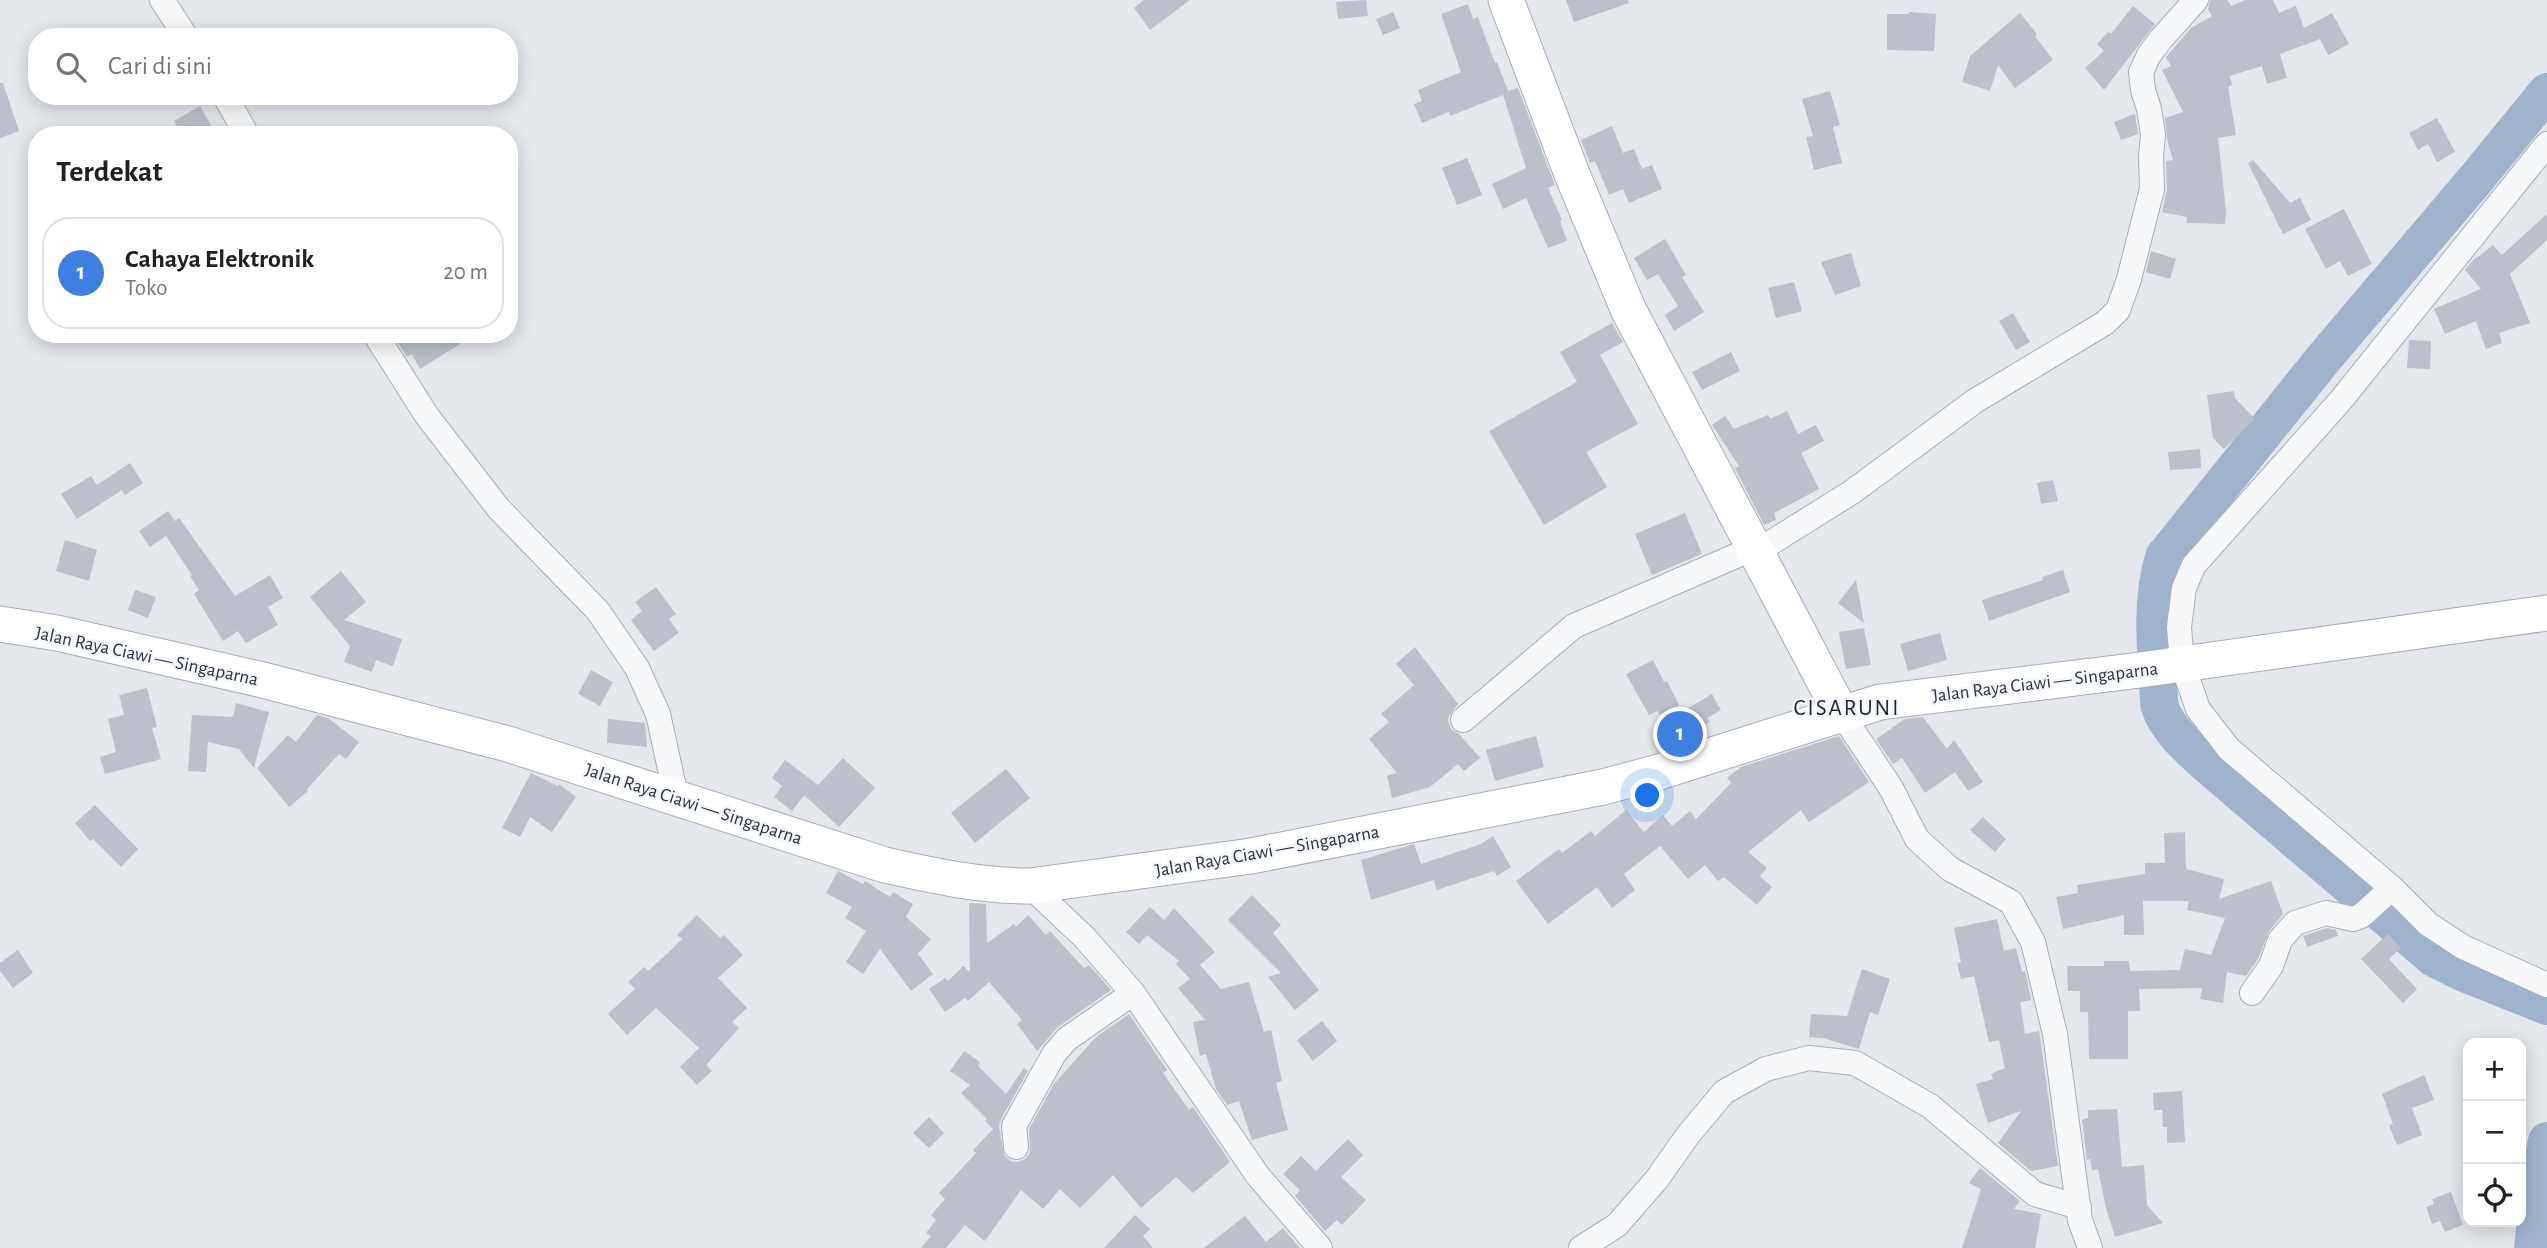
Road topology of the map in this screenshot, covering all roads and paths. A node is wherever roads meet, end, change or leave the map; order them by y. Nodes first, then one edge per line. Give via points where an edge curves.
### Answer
1 (162, 0) edge
2 (1506, 0) edge
3 (2196, 0) edge
4 (181, 28) edge
5 (230, 105) edge
6 (242, 126) edge
7 (2547, 144) edge
8 (381, 343) edge
9 (1755, 550) junction
10 (2547, 613) edge
11 (0, 624) edge
12 (2164, 666) junction
13 (1841, 713) junction
14 (1462, 720) dead end
15 (676, 796) junction
16 (1030, 886) junction
17 (2377, 901) junction
18 (2547, 985) edge
19 (1133, 993) junction
20 (2252, 993) dead end
21 (1016, 1147) dead end
22 (2079, 1207) junction
23 (1320, 1248) edge
24 (1581, 1248) edge
25 (2090, 1248) edge

1 - 4 street
2 - 9 main road via 1628,309
3 - 9 street via 2149,55 2141,72 2153,134 2152,188 2118,310 2105,323 1975,401 1852,492
5 - 6 street
7 - 12 street via 2341,400 2194,565
8 - 15 street via 427,416 499,509 598,611 637,668 658,714
9 - 13 main road
9 - 14 street via 1574,626
10 - 12 main road, Jalan Raya Ciawi — Singaparna
11 - 15 main road, Jalan Raya Ciawi — Singaparna via 263,680 508,744
12 - 13 main road, Jalan Raya Ciawi — Singaparna via 1880,702
12 - 17 street via 2229,749
13 - 16 main road, Jalan Raya Ciawi — Singaparna via 1603,787 1251,856
13 - 22 street via 1891,788 1917,839 1951,869 2011,902 2033,942 2056,1034
15 - 16 main road, Jalan Raya Ciawi — Singaparna via 885,865 949,880
16 - 19 street via 1085,937
17 - 18 street
17 - 20 street via 2353,919 2326,913 2295,923 2280,940 2271,966
19 - 21 street via 1067,1039 1054,1054 1014,1126
19 - 23 street via 1258,1176
22 - 24 street via 2035,1194 1930,1107 1855,1063 1809,1058 1766,1069 1724,1092 1617,1225
22 - 25 street

